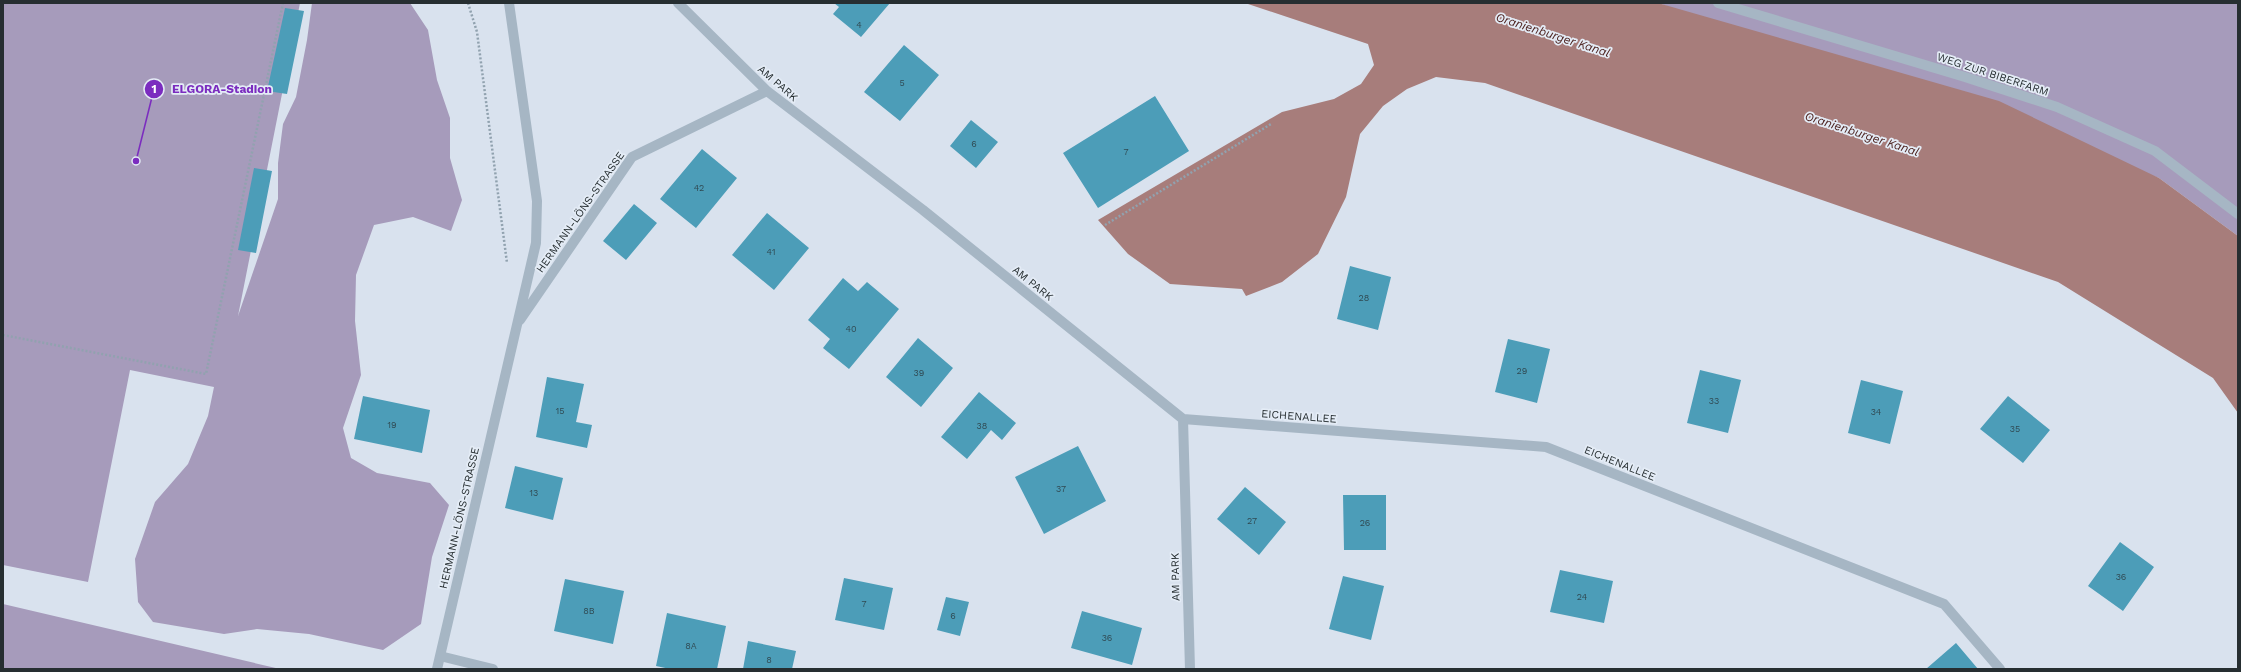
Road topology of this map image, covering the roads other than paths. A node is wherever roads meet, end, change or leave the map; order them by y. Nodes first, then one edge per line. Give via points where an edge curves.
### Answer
1 (509, 3) edge
2 (678, 3) edge
3 (1718, 3) edge
4 (767, 91) junction
5 (2238, 214) edge
6 (516, 325) junction
7 (1183, 419) junction
8 (440, 656) junction
9 (437, 669) edge
10 (493, 669) edge
11 (1190, 669) edge
12 (2000, 669) edge

1 - 6 street, HERMANN-LÖNS-STRASSE via 537,201 536,243
2 - 4 street, AM PARK
3 - 5 street, WEG ZUR BIBERFARM via 2056,107 2155,151
4 - 6 street, HERMANN-LÖNS-STRASSE via 632,157
4 - 7 street, AM PARK via 923,210
6 - 8 street, HERMANN-LÖNS-STRASSE
7 - 11 street, AM PARK
7 - 12 street, EICHENALLEE via 1546,447 1944,604
8 - 9 street, HERMANN-LÖNS-STRASSE
8 - 10 street

